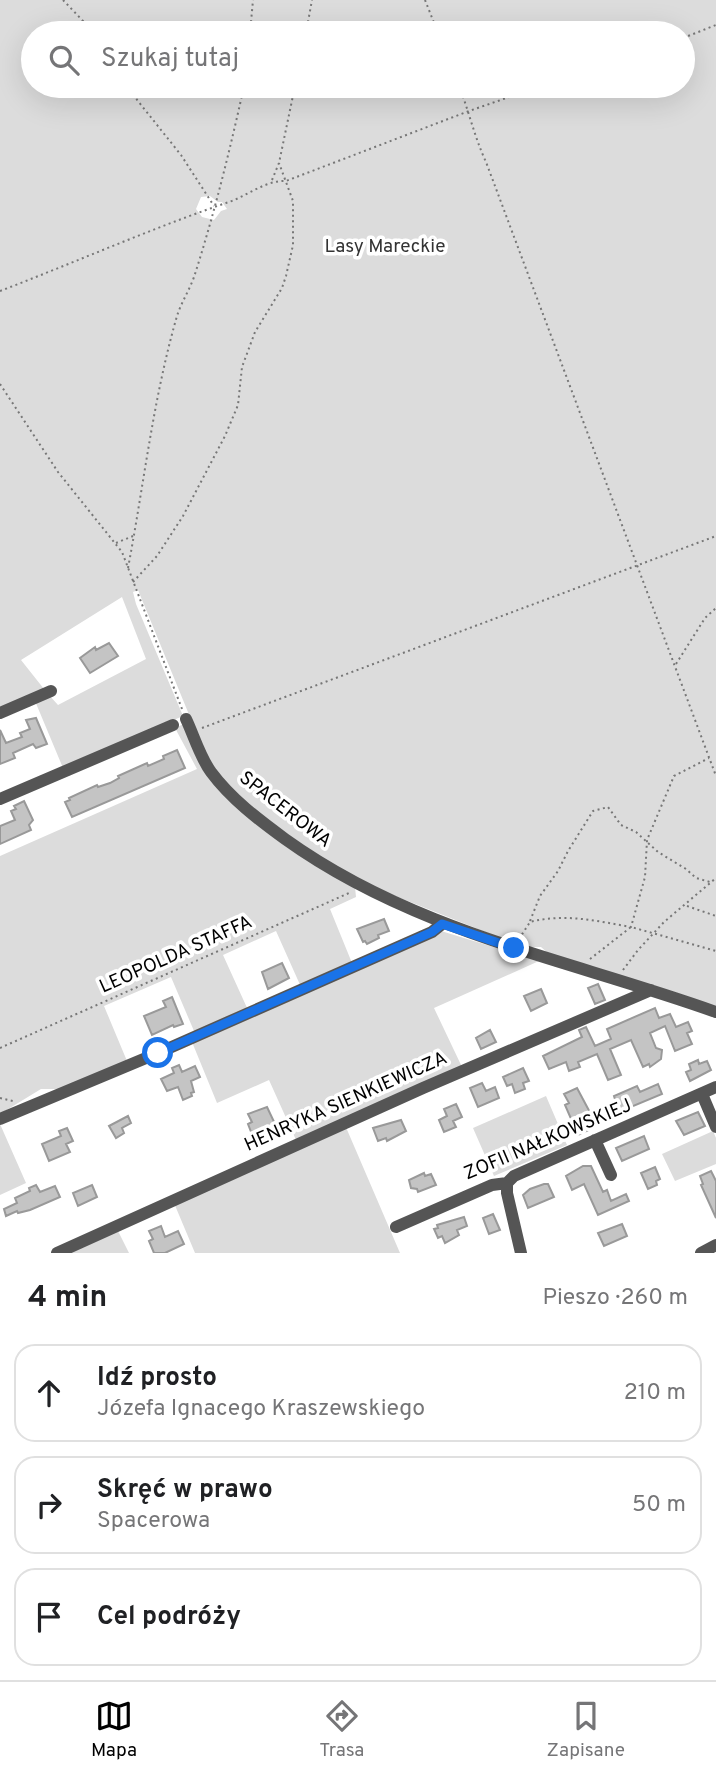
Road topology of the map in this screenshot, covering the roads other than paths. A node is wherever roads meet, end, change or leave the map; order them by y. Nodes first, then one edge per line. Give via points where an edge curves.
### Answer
1 (51, 691) dead end
2 (0, 713) edge
3 (173, 725) dead end
4 (189, 726) road end
5 (0, 800) edge
6 (442, 924) junction
7 (651, 990) junction
8 (716, 1012) edge
9 (716, 1087) edge
10 (702, 1094) junction
11 (0, 1119) edge
12 (716, 1127) edge
13 (595, 1140) junction
14 (611, 1175) dead end
15 (507, 1183) junction
16 (396, 1227) dead end
17 (716, 1245) edge
18 (57, 1253) edge
19 (521, 1253) edge
20 (702, 1253) edge

1 - 2 street
3 - 5 street
4 - 6 street, SPACEROWA via 209,769 228,793 292,844 363,887
6 - 7 street, SPACEROWA
6 - 11 street
7 - 8 street, SPACEROWA
7 - 18 street, HENRYKA SIENKIEWICZA
9 - 10 street, ZOFII NAŁKOWSKIEJ
10 - 12 street
10 - 13 street, ZOFII NAŁKOWSKIEJ
13 - 14 street
13 - 15 street, ZOFII NAŁKOWSKIEJ via 514,1175
15 - 16 street, ZOFII NAŁKOWSKIEJ via 492,1185
15 - 19 street
17 - 20 street

